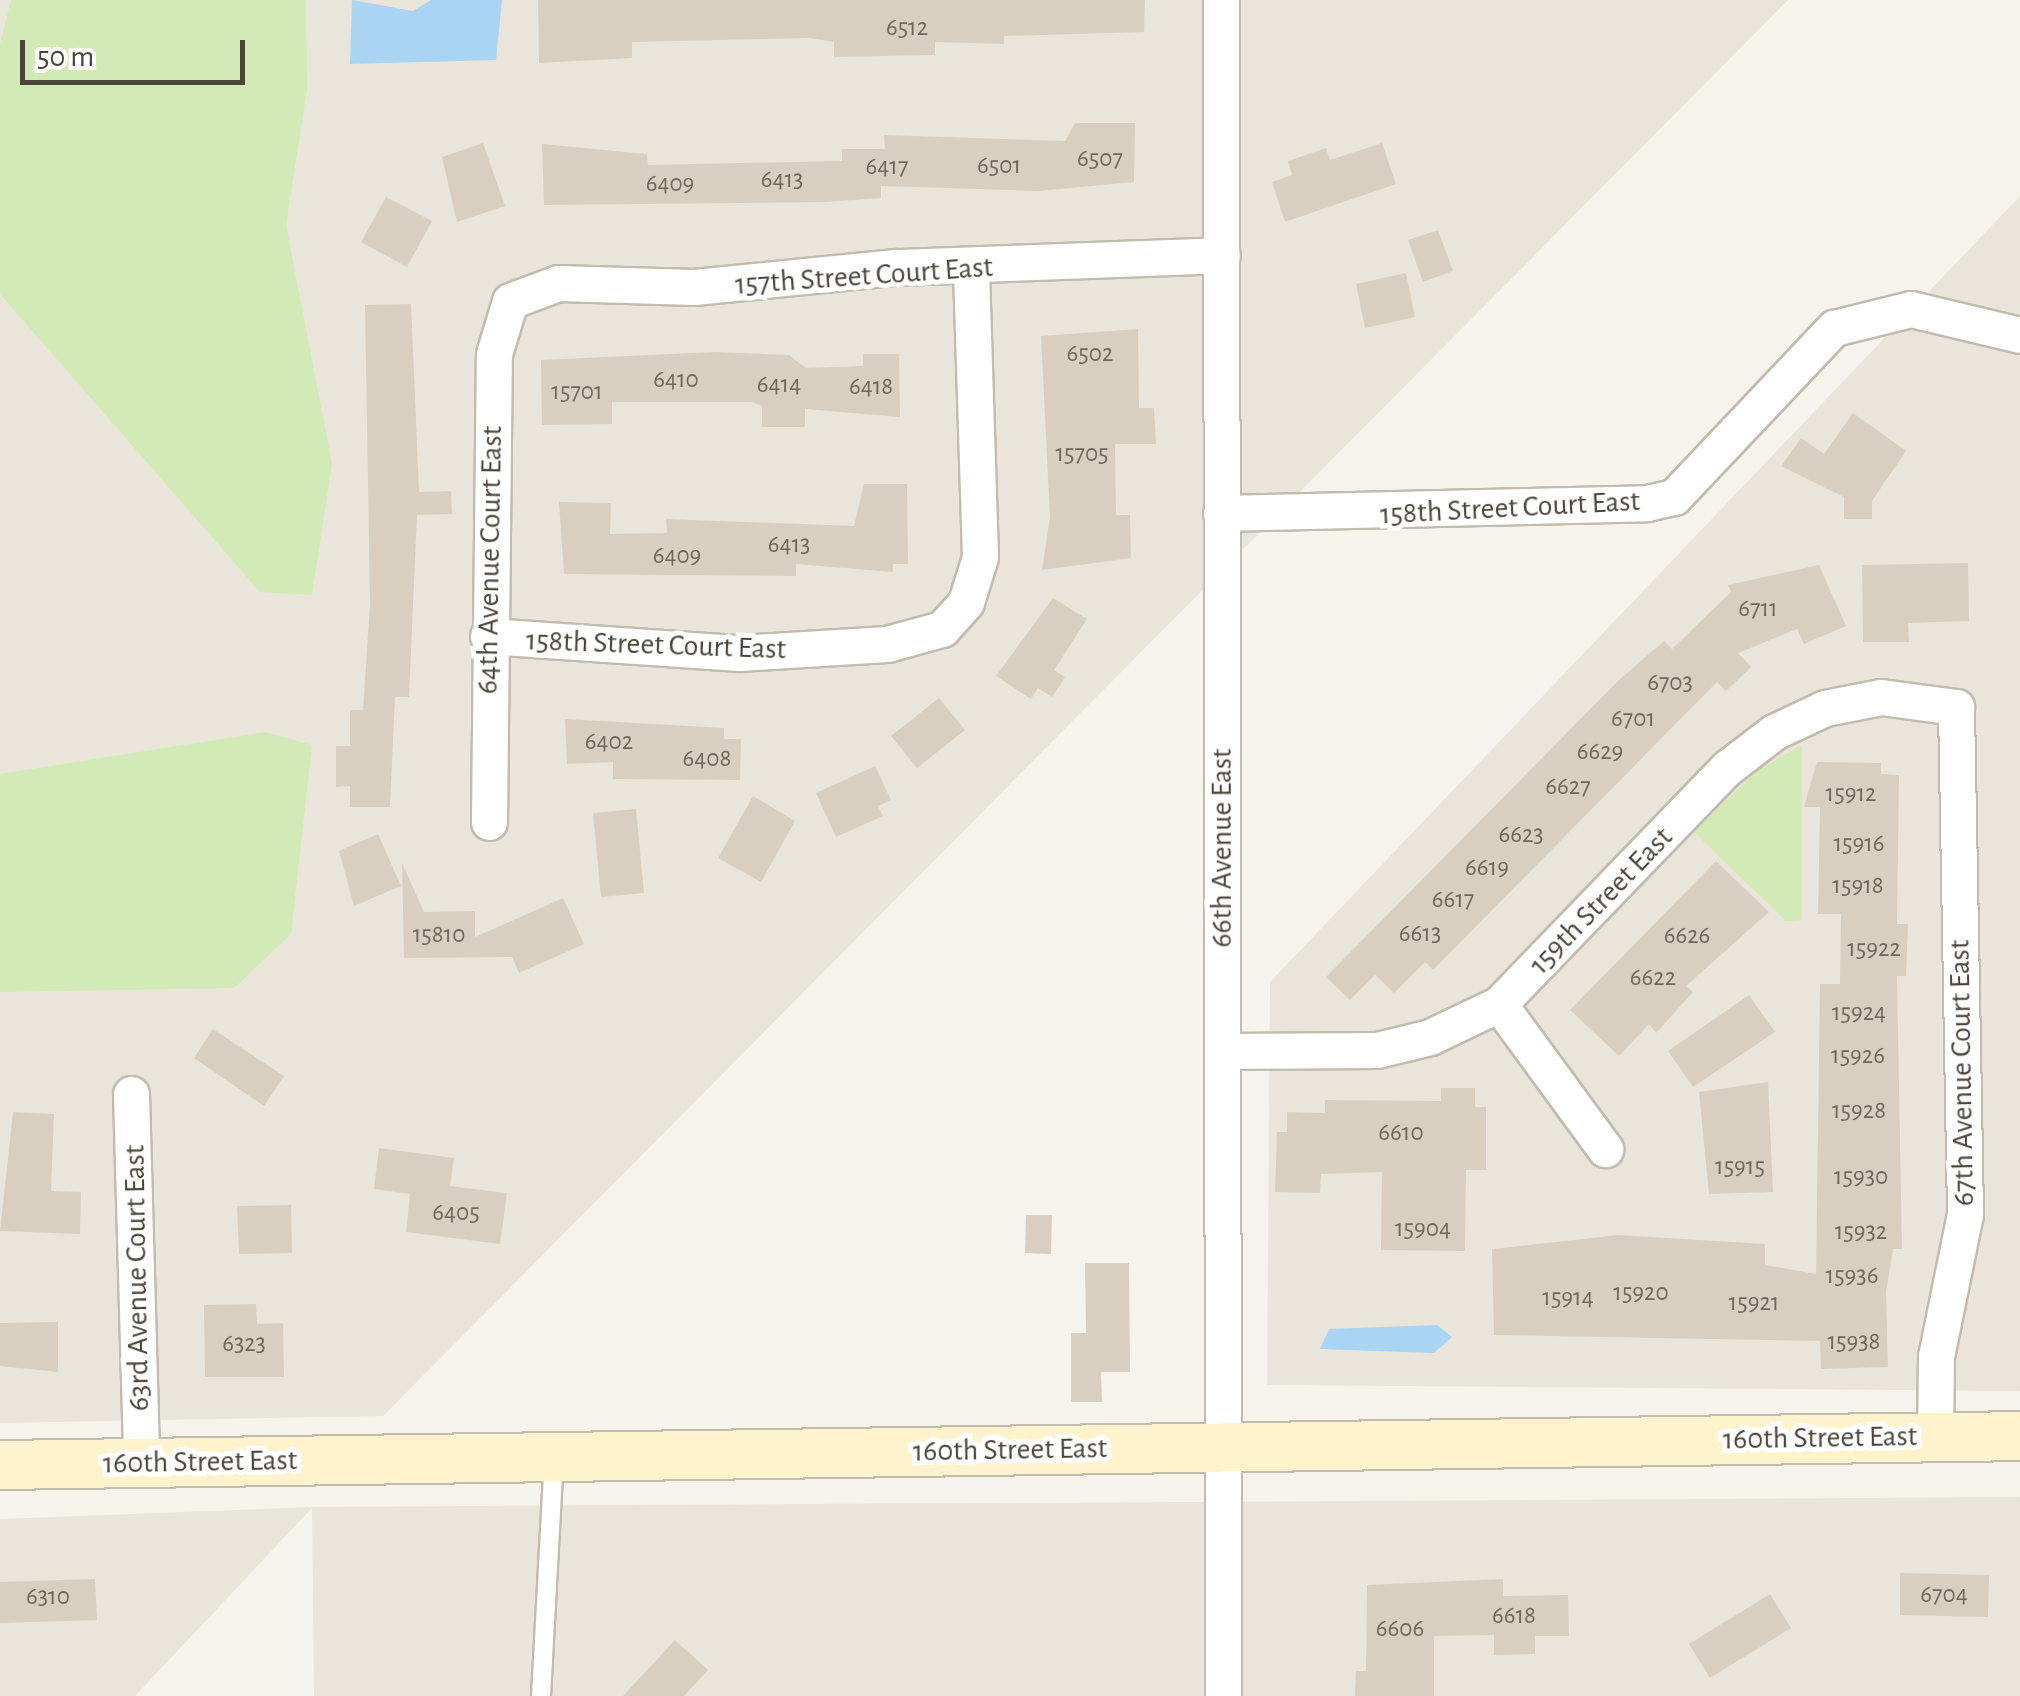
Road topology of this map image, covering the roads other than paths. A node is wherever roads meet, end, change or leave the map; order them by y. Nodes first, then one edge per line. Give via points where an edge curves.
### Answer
1 (1221, 0) edge
2 (1222, 255) junction
3 (971, 268) junction
4 (510, 301) joint
5 (2020, 335) edge
6 (1221, 514) junction
7 (488, 636) junction
8 (1956, 707) joint
9 (489, 822) dead end
10 (1499, 1004) junction
11 (1222, 1051) junction
12 (131, 1094) dead end
13 (1605, 1149) dead end
14 (2020, 1436) edge
15 (1934, 1437) junction
16 (1223, 1447) junction
17 (554, 1456) junction
18 (141, 1463) junction
19 (0, 1464) edge
20 (541, 1696) edge
21 (1223, 1696) edge

1 - 2 street, 66th Avenue East
2 - 3 street, 157th Street Court East
2 - 6 street, 66th Avenue East
3 - 4 street, 157th Street Court East via 694,287 558,284
3 - 7 street, 158th Street Court East via 980,557 966,602 942,629 887,644 739,653
4 - 7 street, 64th Avenue Court East via 494,354
5 - 6 street, 158th Street Court East via 1910,309 1862,315 1791,366 1674,497 1647,504
6 - 11 street, 66th Avenue East
7 - 9 street, 64th Avenue Court East
8 - 10 street, 159th Street East via 1882,697 1825,708 1774,732 1727,768
8 - 15 street, 67th Avenue Court East via 1965,1214 1936,1356
10 - 11 street, 159th Street East via 1376,1050
10 - 13 street
11 - 16 street, 66th Avenue East
12 - 18 street, 63rd Avenue Court East
14 - 15 main road, 160th Street East
15 - 16 main road, 160th Street East
16 - 17 main road, 160th Street East
16 - 21 street, 66th Avenue East
17 - 18 main road, 160th Street East
17 - 20 lane
18 - 19 main road, 160th Street East

